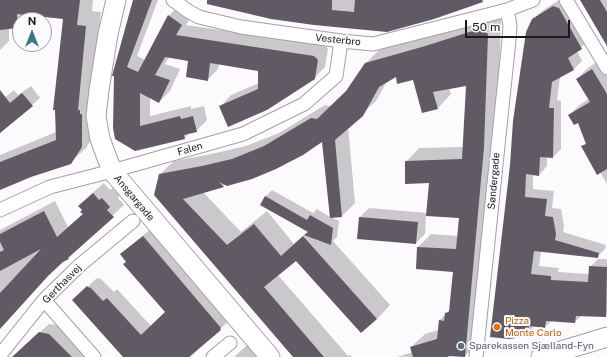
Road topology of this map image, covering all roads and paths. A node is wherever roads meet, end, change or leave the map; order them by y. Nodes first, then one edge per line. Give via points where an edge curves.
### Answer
1 (116, 0) edge
2 (173, 0) edge
3 (533, 0) edge
4 (566, 0) edge
5 (507, 10) junction
6 (341, 41) junction
7 (607, 68) edge
8 (112, 171) junction
9 (0, 210) edge
10 (133, 222) dead end
11 (44, 300) junction
12 (607, 337) edge
13 (230, 343) dead end
14 (0, 355) edge
15 (478, 355) edge
16 (94, 357) edge
17 (213, 357) edge
18 (270, 357) edge
19 (541, 357) edge

1 - 8 main road, Ansgargade via 108,34 96,116 100,139
2 - 6 street, Vesterbro via 199,17 210,20 241,27
3 - 5 street, Vesterbro
4 - 7 street
5 - 6 street, Vesterbro via 373,44
5 - 15 street, Søndergade via 509,40
6 - 8 street, Falen via 336,76 304,104 243,134
8 - 9 street, Falen via 50,187
8 - 18 main road, Ansgargade
10 - 11 street, Gerthasvej via 80,265
11 - 14 street, Gerthasvej
11 - 16 street
12 - 19 main road
13 - 17 street

